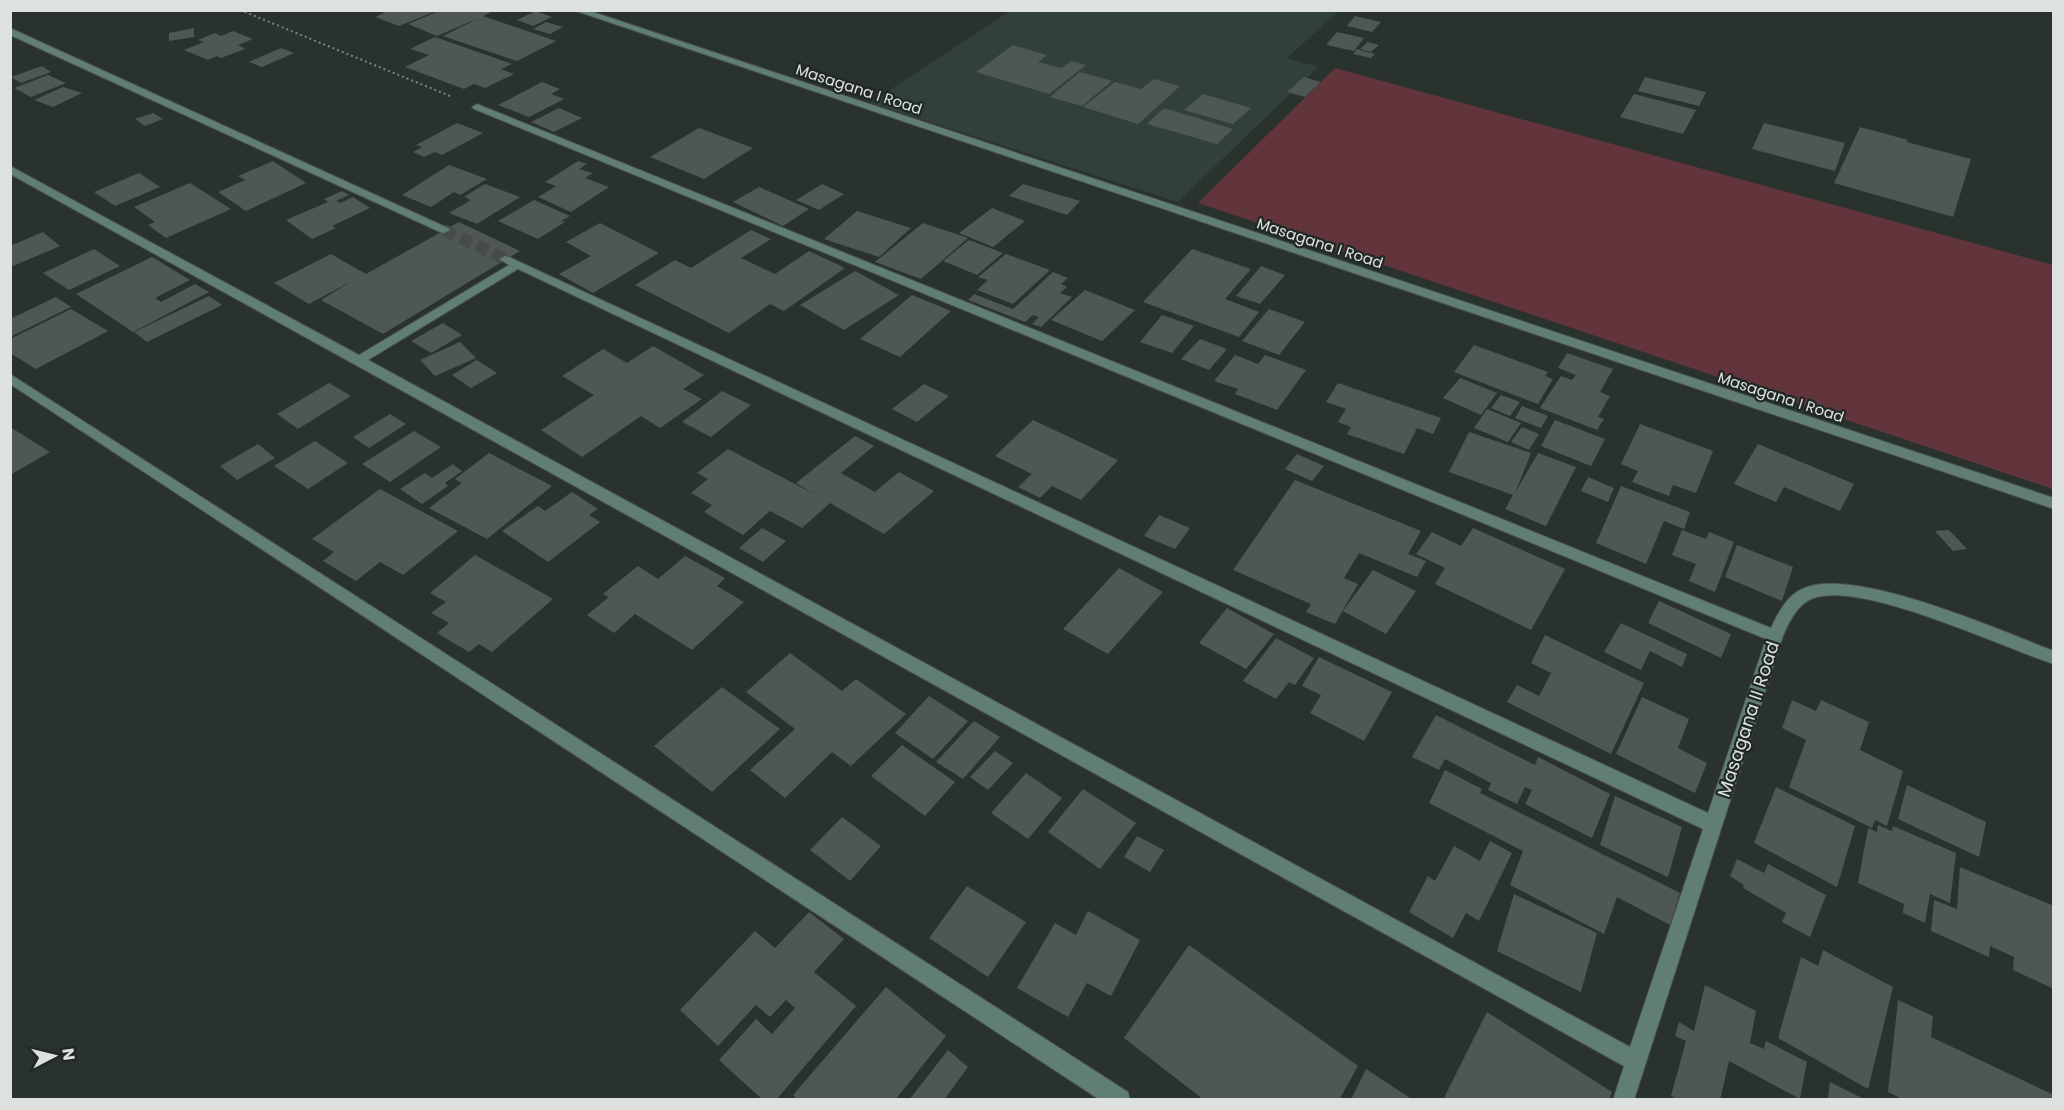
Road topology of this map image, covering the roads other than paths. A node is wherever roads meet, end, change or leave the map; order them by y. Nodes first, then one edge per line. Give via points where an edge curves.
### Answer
1 (577, 10) edge
2 (10, 31) edge
3 (477, 107) road end
4 (10, 169) edge
5 (444, 230) tunnel mouth
6 (359, 360) junction
7 (10, 378) edge
8 (2054, 504) edge
9 (1775, 636) junction
10 (2054, 658) edge
11 (1714, 825) junction
12 (1635, 1062) junction
13 (1120, 1100) edge
14 (1623, 1100) edge

1 - 8 street, Masagana I Road
2 - 5 street
3 - 9 street
4 - 6 street
6 - 11 street via 511,262
6 - 12 street
7 - 13 street
9 - 10 street, Masagana II Road via 1787,610 1809,592 1844,588 1897,600
9 - 11 street, Masagana II Road
11 - 12 street, Masagana II Road
12 - 14 street, Masagana II Road

